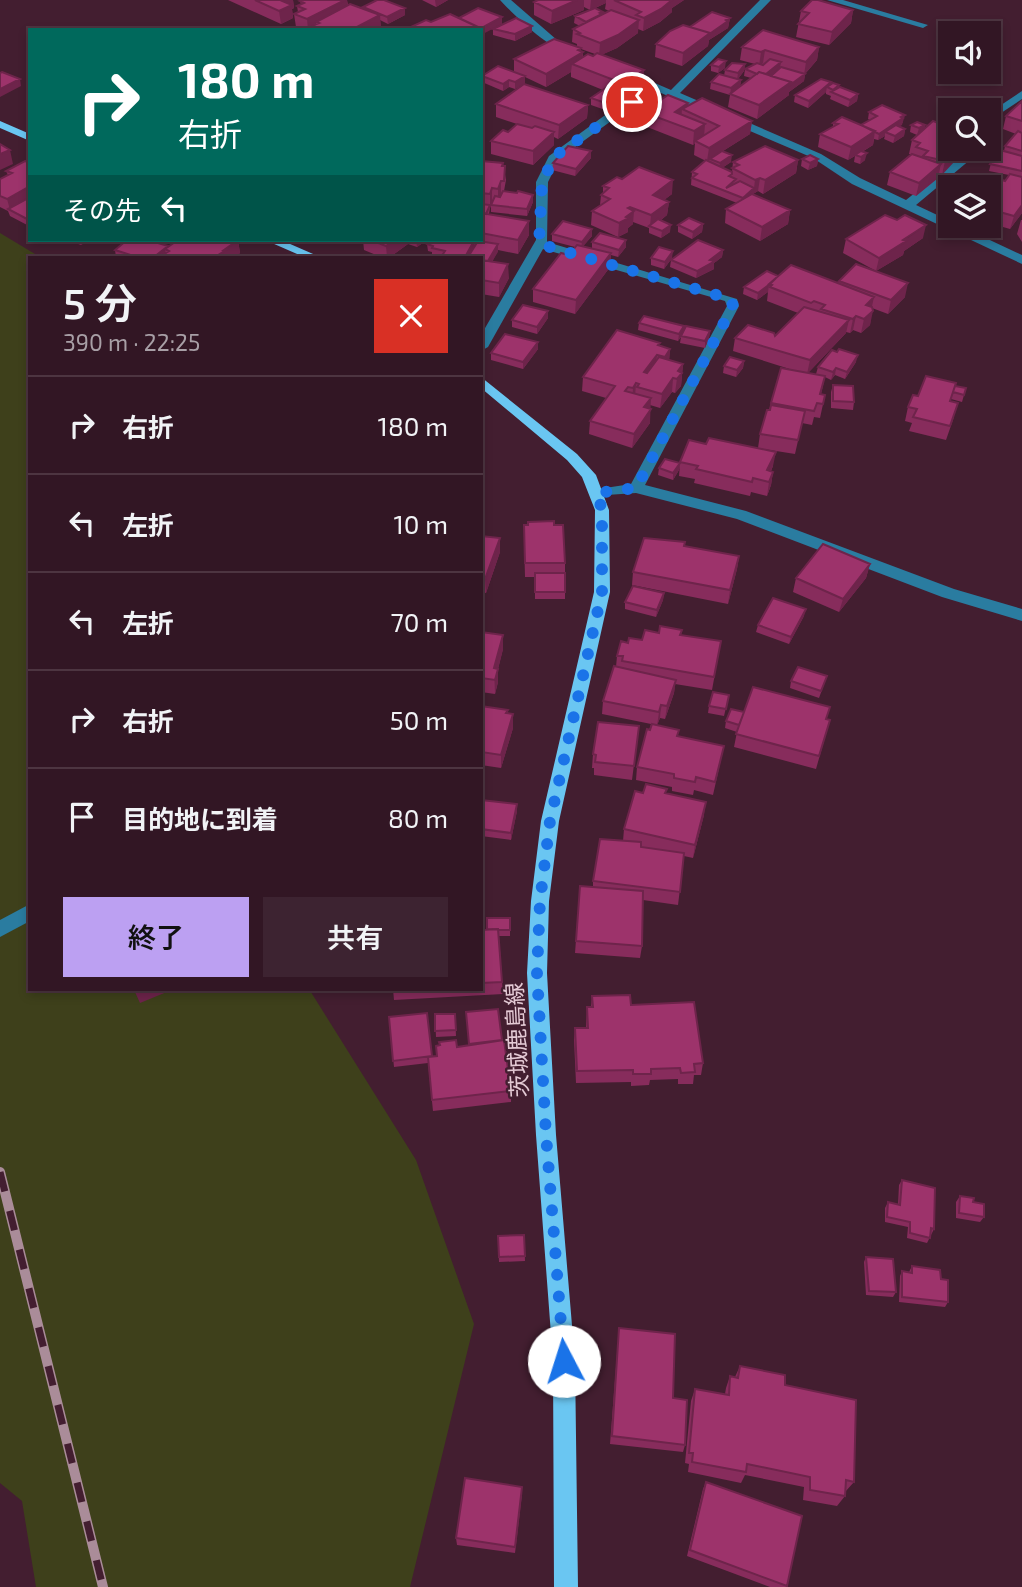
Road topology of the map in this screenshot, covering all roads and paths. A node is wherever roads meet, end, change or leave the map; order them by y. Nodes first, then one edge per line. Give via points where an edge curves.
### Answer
1 (505, 0) edge
2 (766, 0) edge
3 (832, 0) edge
4 (923, 25) dead end
5 (588, 61) edge
6 (617, 71) edge
7 (654, 85) junction
8 (674, 93) junction
9 (1022, 94) edge
10 (1001, 109) edge
11 (0, 124) edge
12 (28, 137) edge
13 (962, 161) edge
14 (907, 206) junction
15 (276, 242) edge
16 (539, 244) junction
17 (311, 256) edge
18 (1022, 260) edge
19 (483, 343) edge
20 (483, 383) edge
21 (636, 488) junction
22 (597, 493) junction
23 (1022, 615) edge
24 (28, 913) edge
25 (0, 929) edge
26 (566, 1587) edge

1 - 5 street via 553,42
2 - 8 street
3 - 4 street
6 - 7 street
7 - 8 street
7 - 16 street via 555,156 542,182
8 - 14 street via 817,156
9 - 10 street
11 - 12 main road
13 - 14 street
14 - 18 street
15 - 17 main road
16 - 19 street
16 - 21 street via 731,299 733,306
20 - 22 main road, 茨城鹿島線 via 572,457 589,475
21 - 22 street
21 - 23 street via 741,515 948,593
22 - 26 main road, 茨城鹿島線 via 602,510 602,592 550,821 537,973 564,1361
24 - 25 street

